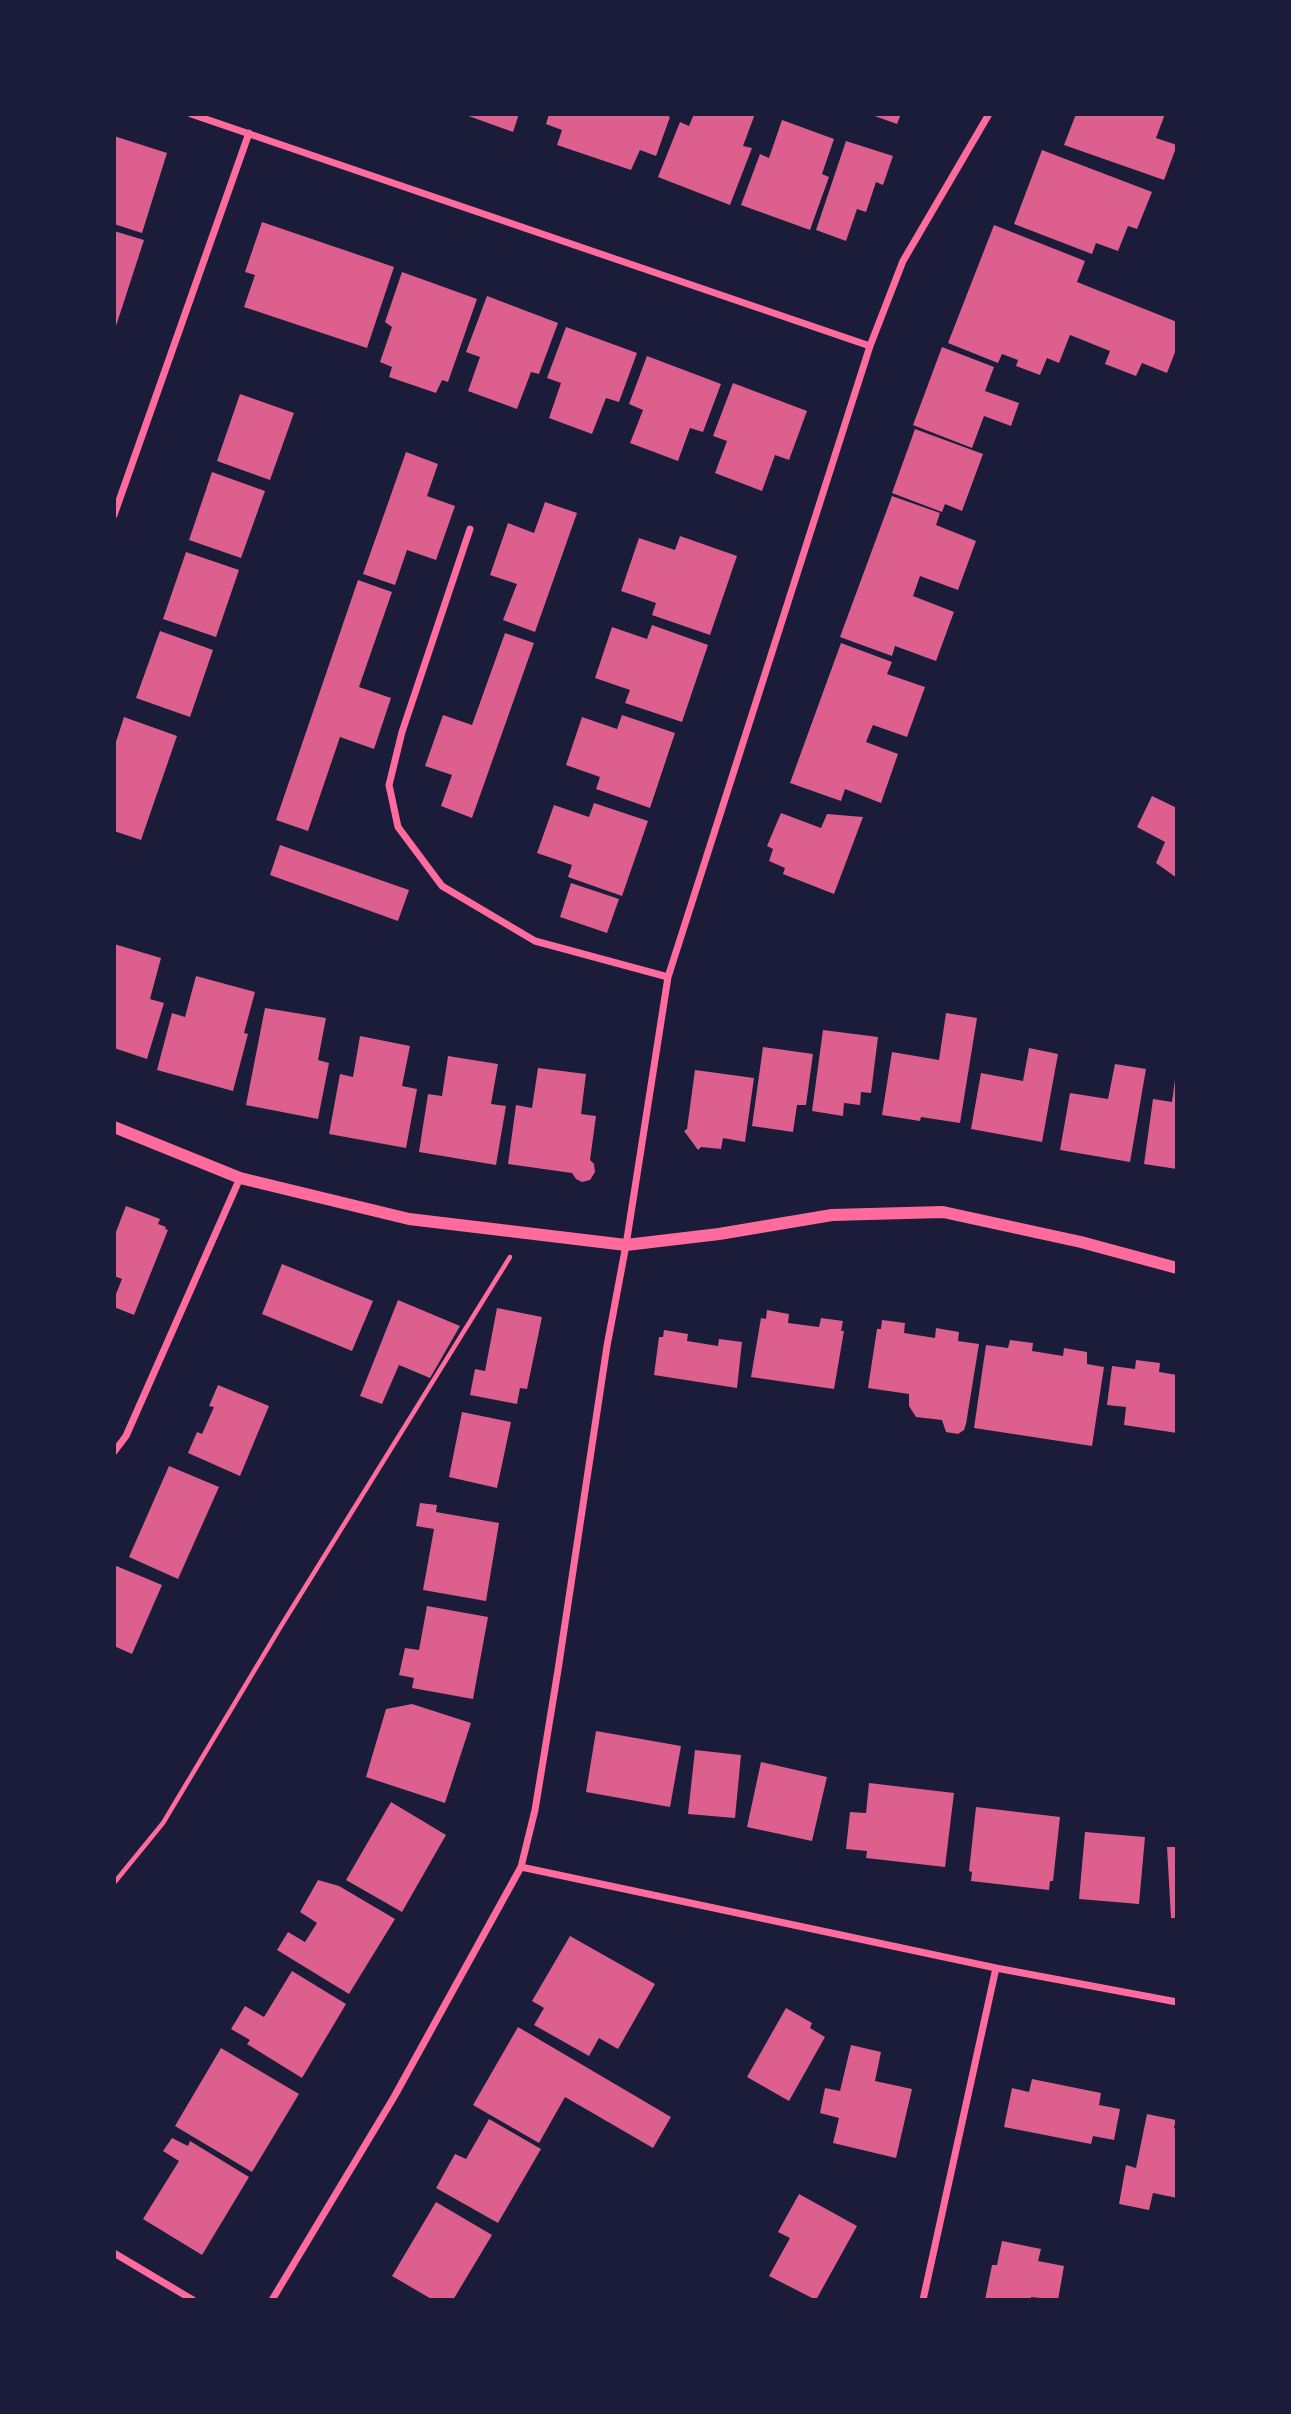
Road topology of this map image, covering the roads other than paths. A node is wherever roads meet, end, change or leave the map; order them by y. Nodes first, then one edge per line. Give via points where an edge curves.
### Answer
1 (191, 114) edge
2 (989, 114) edge
3 (249, 133) junction
4 (870, 346) junction
5 (114, 515) edge
6 (470, 529) dead end
7 (668, 977) junction
8 (114, 1127) edge
9 (240, 1178) junction
10 (626, 1245) junction
11 (1177, 1268) edge
12 (114, 1452) edge
13 (521, 1867) junction
14 (996, 1968) junction
15 (1177, 2002) edge
16 (114, 2252) edge
17 (193, 2300) edge
18 (272, 2300) edge
19 (923, 2300) edge

1 - 3 street
2 - 4 street via 903,261
3 - 4 street
3 - 5 street
4 - 7 street
6 - 7 street via 402,732 389,785 398,827 442,886 535,941
7 - 10 street
8 - 9 street
9 - 10 street via 409,1219
9 - 12 street via 126,1436
10 - 11 street via 832,1215 943,1212
10 - 13 street via 535,1810
13 - 14 street
13 - 18 street via 394,2097
14 - 15 street
14 - 19 street
16 - 17 street

